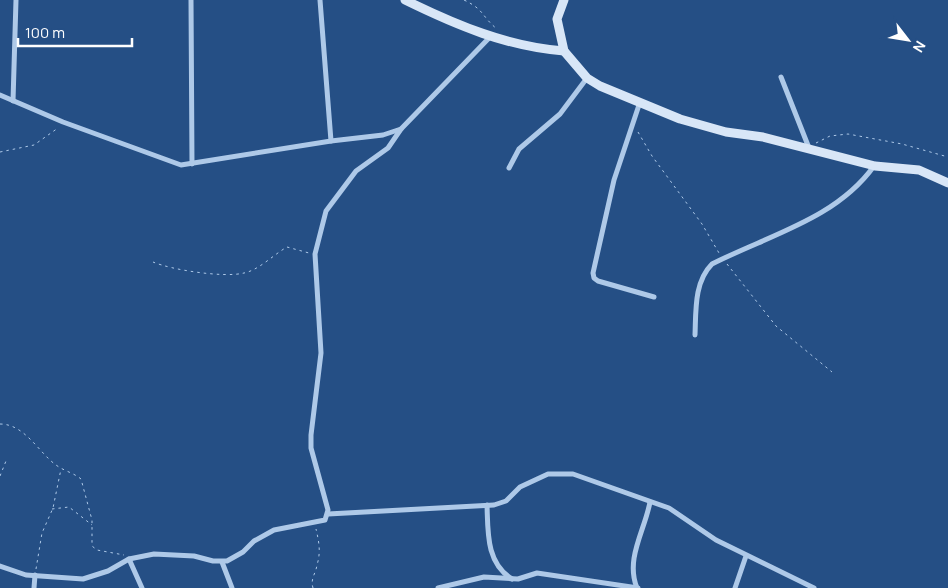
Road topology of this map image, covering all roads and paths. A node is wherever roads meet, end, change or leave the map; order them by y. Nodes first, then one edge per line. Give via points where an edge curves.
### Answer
1 (16, 0) edge
2 (191, 0) edge
3 (320, 0) edge
4 (405, 0) edge
5 (464, 0) edge
6 (564, 0) edge
7 (499, 31) dead end
8 (490, 36) junction
9 (564, 51) junction
10 (781, 77) dead end
11 (587, 78) junction
12 (0, 95) edge
13 (13, 101) junction
14 (640, 101) junction
15 (63, 122) junction
16 (633, 123) junction
17 (401, 129) junction
18 (331, 141) junction
19 (809, 147) junction
20 (0, 152) edge
21 (948, 157) edge
22 (192, 164) junction
23 (875, 166) junction
24 (509, 168) dead end
25 (948, 183) edge
26 (315, 254) junction
27 (722, 259) junction
28 (153, 262) dead end
29 (654, 297) dead end
30 (695, 335) dead end
31 (832, 372) dead end
32 (0, 424) edge
33 (6, 461) dead end
34 (61, 468) junction
35 (0, 476) edge
36 (650, 502) junction
37 (487, 505) junction
38 (52, 509) junction
39 (328, 514) junction
40 (314, 524) junction
41 (92, 525) junction
42 (124, 555) dead end
43 (746, 556) junction
44 (129, 559) junction
45 (222, 562) junction
46 (0, 566) edge
47 (35, 575) junction
48 (513, 579) junction
49 (34, 588) edge
50 (142, 588) edge
51 (232, 588) edge
52 (313, 588) edge
53 (438, 588) edge
54 (637, 588) edge
55 (735, 588) edge
56 (814, 588) edge

1 - 13 street
2 - 22 street
3 - 18 street
4 - 8 street
5 - 7 path via 481,9 488,22
6 - 9 street via 557,19
8 - 9 street
8 - 17 street
9 - 11 street
10 - 19 street
11 - 14 street
11 - 24 street via 560,114 519,149
12 - 13 street
13 - 15 street
14 - 16 street
14 - 19 street via 680,119 726,132
15 - 20 path via 34,145
15 - 22 street via 175,164
16 - 27 path
16 - 29 street via 614,180 593,273 598,281
17 - 18 street via 383,135
17 - 26 street via 388,148 356,171 335,196 326,211
18 - 22 street
19 - 21 path via 830,136 848,134
19 - 23 street
23 - 25 street via 919,170
23 - 27 street via 834,206
26 - 28 path via 287,248 249,271 234,274 186,270
26 - 39 street via 321,353 311,448
27 - 30 street via 706,270 700,285
27 - 31 path via 776,326
32 - 34 path via 19,430
33 - 35 path
34 - 38 path
34 - 41 path via 83,482
36 - 37 street via 562,473 544,476 517,489 506,501
36 - 43 street via 676,512
36 - 54 street via 632,567
37 - 39 street
37 - 48 street via 493,557
38 - 41 path via 68,507
38 - 47 path via 42,533
39 - 40 street via 325,520
40 - 45 street via 274,530
40 - 52 path via 320,546
41 - 42 path via 93,548
43 - 55 street
43 - 56 street
44 - 45 street via 168,554
44 - 47 street via 91,578
44 - 50 street
45 - 51 street
46 - 47 street
47 - 49 street
48 - 53 street via 484,577
48 - 54 street via 537,574

